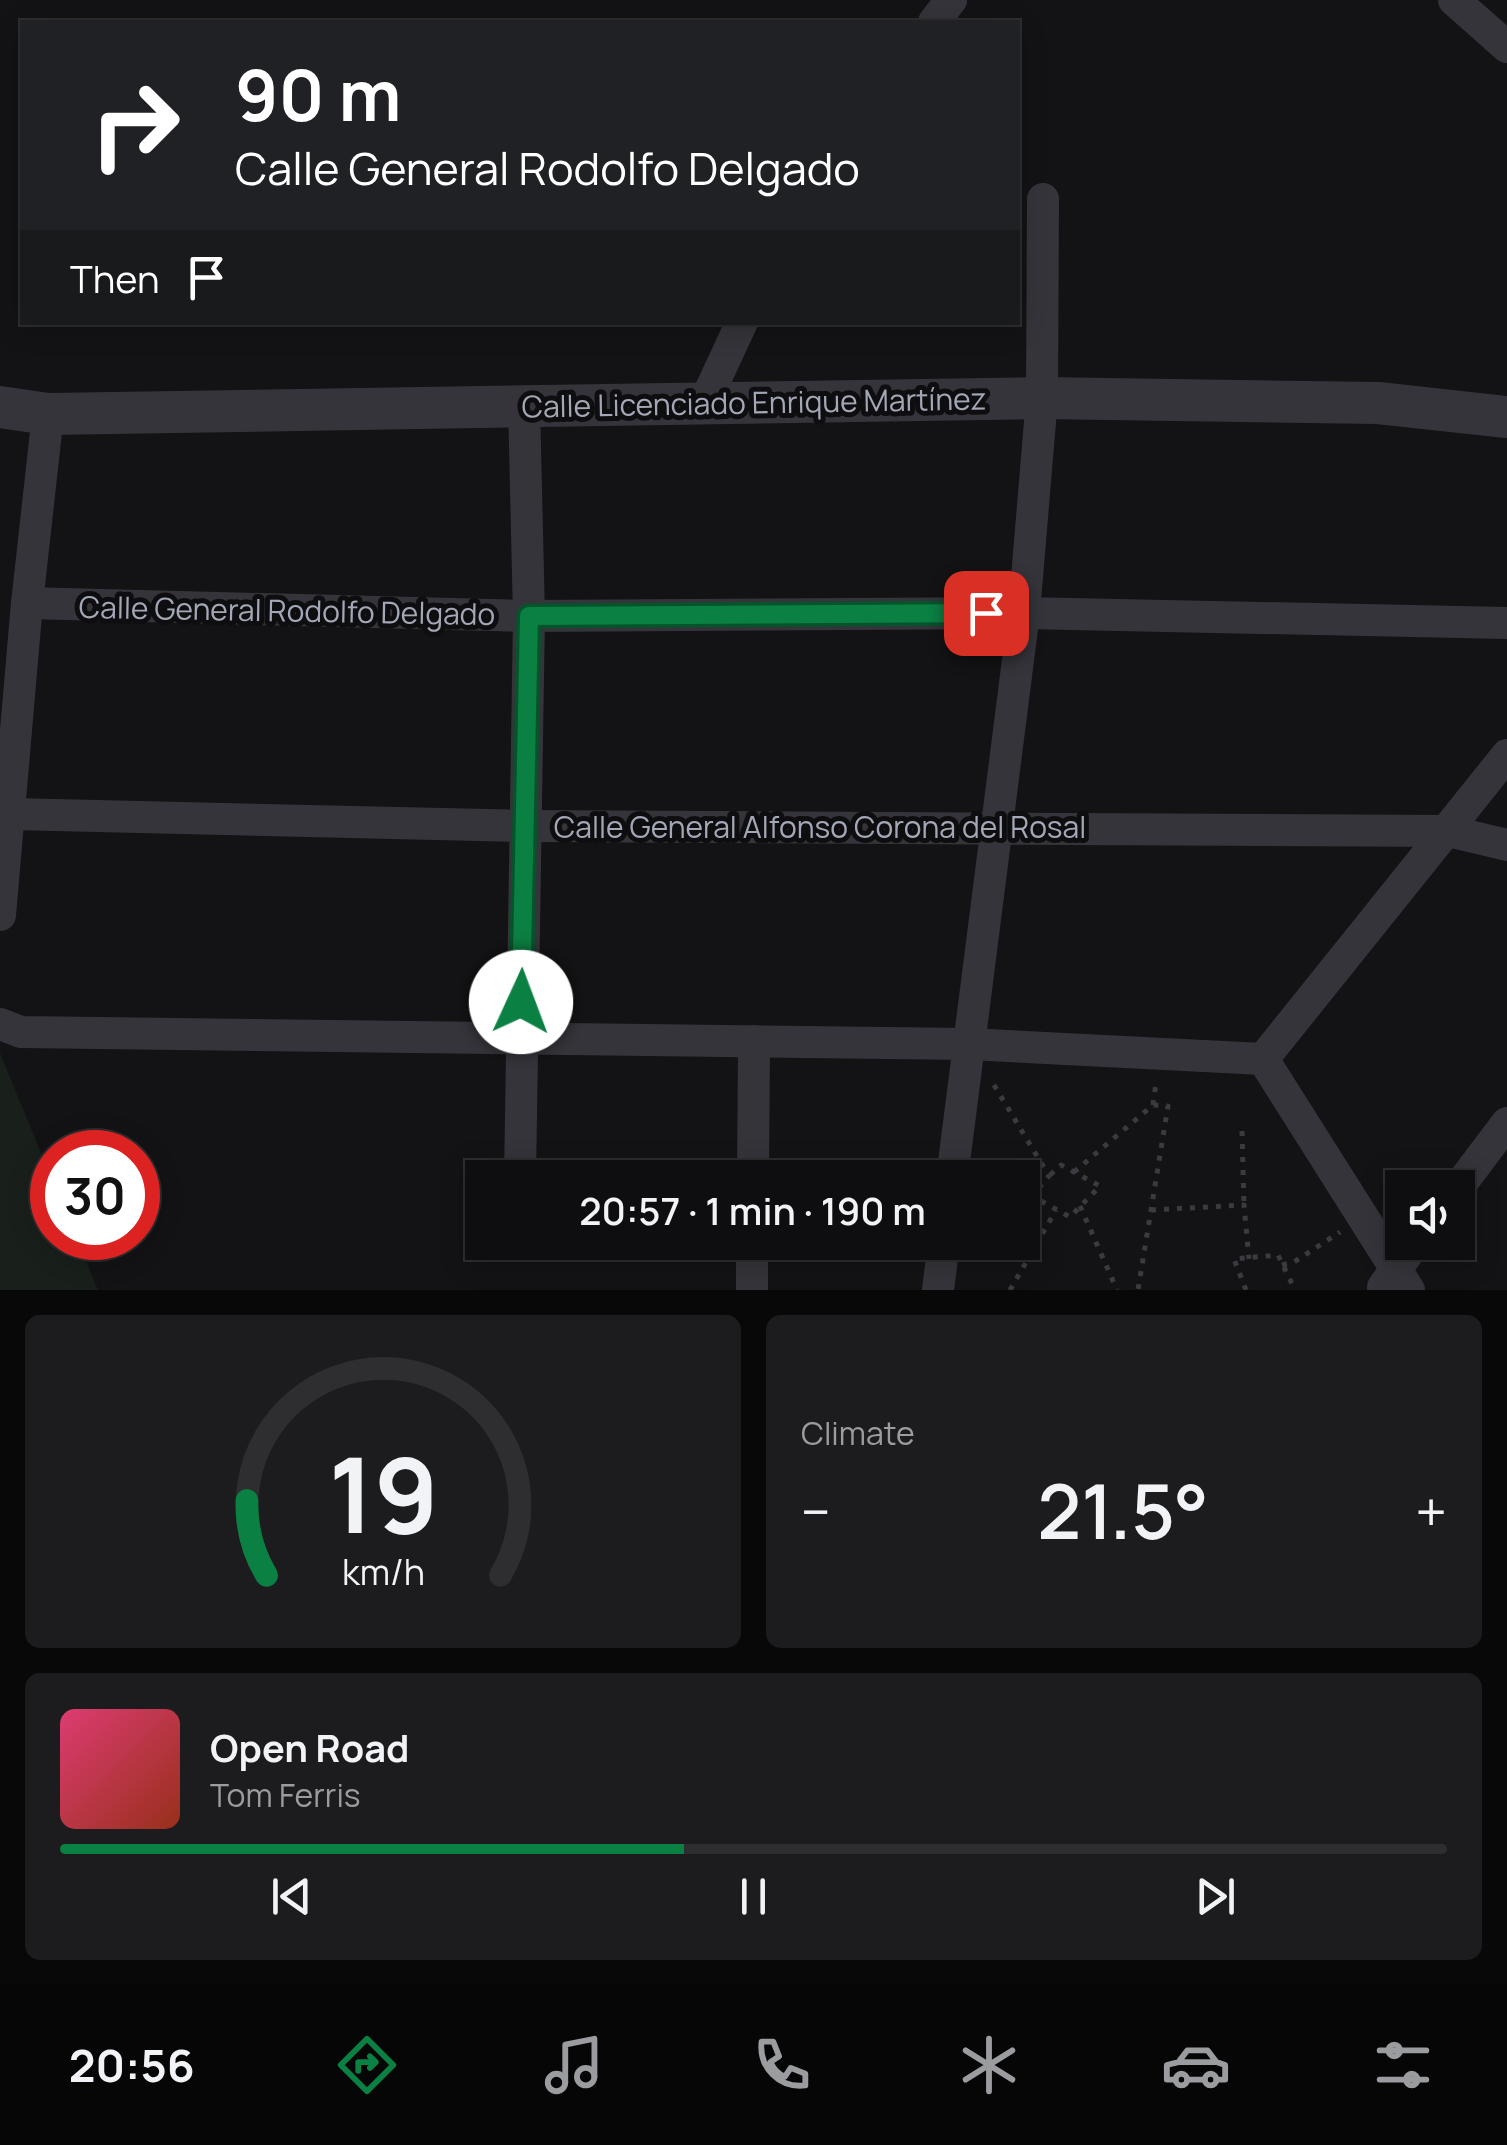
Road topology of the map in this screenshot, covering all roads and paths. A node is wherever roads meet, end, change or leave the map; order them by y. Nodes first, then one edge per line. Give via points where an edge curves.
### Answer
1 (951, 0) edge
2 (1454, 0) edge
3 (936, 20) edge
4 (1507, 47) edge
5 (1043, 199) dead end
6 (741, 325) edge
7 (1042, 398) junction
8 (524, 404) junction
9 (703, 406) junction
10 (0, 408) edge
11 (48, 414) junction
12 (1507, 417) edge
13 (27, 603) junction
14 (1024, 613) junction
15 (529, 616) junction
16 (1507, 622) edge
17 (1507, 755) edge
18 (12, 814) junction
19 (526, 826) junction
20 (997, 826) junction
21 (1448, 831) junction
22 (1507, 845) edge
23 (0, 916) edge
24 (0, 1024) edge
25 (520, 1038) junction
26 (754, 1041) junction
27 (968, 1044) junction
28 (1263, 1059) junction
29 (1507, 1123) edge
30 (1242, 1131) dead end
31 (520, 1160) edge
32 (753, 1160) edge
33 (954, 1160) edge
34 (1472, 1170) edge
35 (1074, 1172) junction
36 (1050, 1176) junction
37 (1080, 1206) junction
38 (1244, 1206) junction
39 (1056, 1209) junction
40 (1151, 1210) junction
41 (1361, 1217) junction
42 (1249, 1259) junction
43 (752, 1260) edge
44 (942, 1260) edge
45 (1407, 1260) edge
46 (1282, 1265) junction
47 (1243, 1282) junction
48 (1395, 1284) edge
49 (752, 1290) edge
50 (938, 1290) edge
51 (1010, 1290) edge
52 (1117, 1290) edge
53 (1138, 1290) edge
54 (1238, 1290) edge
55 (1246, 1290) edge
56 (1295, 1290) edge

1 - 3 street
2 - 4 street
5 - 7 street
6 - 9 street
7 - 9 street, Calle Licenciado Enrique Martínez
7 - 12 street, Calle Licenciado Enrique Martínez via 1342,402
7 - 14 street
8 - 9 street, Calle Licenciado Enrique Martínez
8 - 11 street, Calle Licenciado Enrique Martínez
8 - 15 street
10 - 11 street, Calle Licenciado Enrique Martínez
11 - 13 street
13 - 15 street, Calle General Rodolfo Delgado
13 - 18 street
14 - 15 street, Calle General Rodolfo Delgado
14 - 16 street, Calle General Rodolfo Delgado
14 - 20 street
15 - 19 street
17 - 21 street
18 - 19 street, Calle General Alfonso Corona del Rosal
18 - 23 street
19 - 20 street, Calle General Alfonso Corona del Rosal
19 - 25 street
20 - 21 street, Calle General Alfonso Corona del Rosal
20 - 27 street
21 - 22 street, Calle General Alfonso Corona del Rosal
21 - 28 street
24 - 25 street via 21,1032
25 - 26 street
25 - 31 street
26 - 27 street
26 - 32 street
27 - 28 street
27 - 33 street
27 - 36 path
28 - 41 street
29 - 34 street
30 - 38 path
35 - 36 path via 1062,1165
35 - 37 path via 1100,1186
35 - 40 path via 1153,1105 1168,1106
36 - 39 path via 1032,1196
37 - 39 path via 1070,1217
37 - 52 path
38 - 40 path
38 - 42 path
39 - 51 path
40 - 53 path
41 - 46 path
41 - 48 street
42 - 46 path via 1278,1255
42 - 47 path via 1234,1259
43 - 49 street
44 - 50 street
45 - 48 street
46 - 56 path
47 - 54 path
47 - 55 path

